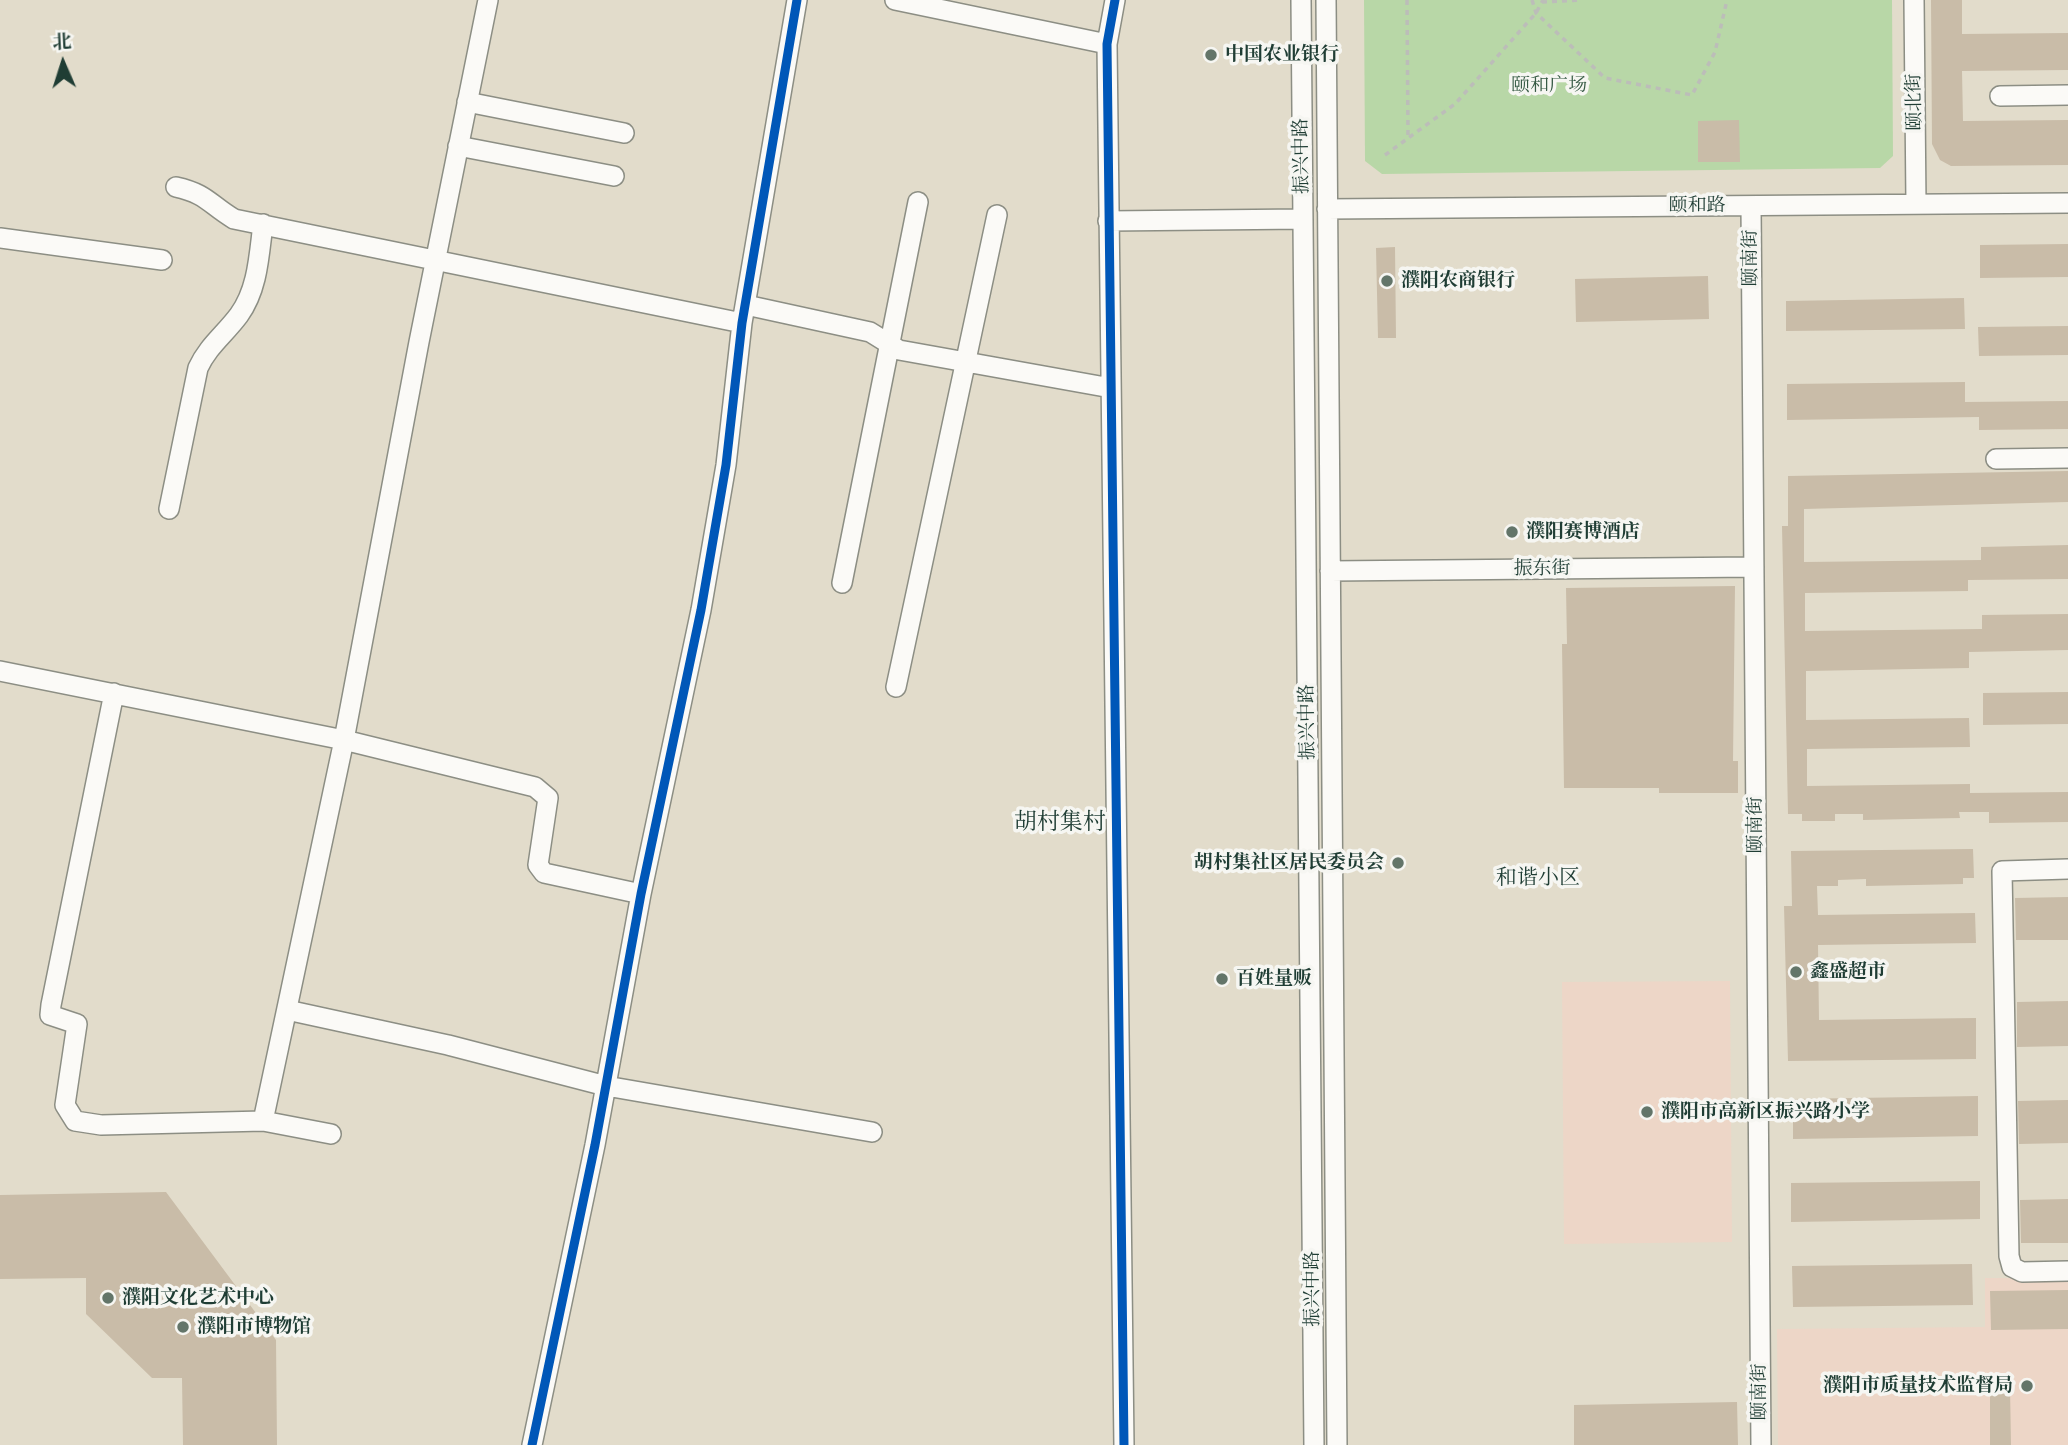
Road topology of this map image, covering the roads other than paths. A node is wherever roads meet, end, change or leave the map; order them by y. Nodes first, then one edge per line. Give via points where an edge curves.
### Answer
1 (488, 0) edge
2 (797, 0) edge
3 (895, 0) edge
4 (1115, 0) edge
5 (1301, 0) edge
6 (1326, 0) edge
7 (1914, 0) edge
8 (1107, 44) junction
9 (2068, 95) edge
10 (2000, 96) dead end
11 (467, 102) junction
12 (624, 133) dead end
13 (458, 146) junction
14 (614, 176) dead end
15 (176, 187) dead end
16 (918, 202) dead end
17 (2068, 203) edge
18 (1916, 204) junction
19 (1751, 206) junction
20 (1327, 209) junction
21 (997, 215) dead end
22 (1303, 219) junction
23 (1108, 221) junction
24 (263, 224) junction
25 (0, 238) edge
26 (436, 259) junction
27 (162, 260) dead end
28 (744, 314) junction
29 (890, 344) junction
30 (965, 363) junction
31 (1111, 388) junction
32 (2068, 458) edge
33 (1996, 459) dead end
34 (169, 509) dead end
35 (1754, 567) junction
36 (1330, 571) junction
37 (842, 583) dead end
38 (0, 671) edge
39 (896, 687) dead end
40 (114, 693) junction
41 (344, 740) junction
42 (2068, 869) edge
43 (641, 894) junction
44 (287, 1010) junction
45 (606, 1086) junction
46 (263, 1121) junction
47 (872, 1132) dead end
48 (331, 1134) dead end
49 (2068, 1271) edge
50 (532, 1445) edge
51 (1124, 1445) edge
52 (1314, 1445) edge
53 (1338, 1445) edge
54 (1761, 1445) edge

1 - 11 street
2 - 28 street
3 - 8 street
4 - 8 street
5 - 22 street, 振兴中路
6 - 20 street, 振兴中路
7 - 18 street, 颐北街
8 - 23 street
9 - 10 street
11 - 12 street
11 - 13 street
13 - 14 street
13 - 26 street
15 - 24 street via 200,192 234,219
16 - 29 street
17 - 18 street, 颐和路
18 - 19 street, 颐和路
19 - 20 street, 颐和路
19 - 35 street, 颐南街
20 - 36 street, 振兴中路
21 - 30 street
22 - 23 street
22 - 52 street, 振兴中路
23 - 31 street
24 - 26 street
24 - 34 street via 254,288 198,368
25 - 27 street
26 - 28 street
26 - 41 street
28 - 29 street via 870,332
28 - 43 street via 726,465 701,610
29 - 30 street via 899,350
29 - 37 street
30 - 31 street
30 - 39 street
31 - 51 street
32 - 33 street
35 - 36 street, 振东街
35 - 54 street, 颐南街
36 - 53 street, 振兴中路
38 - 40 street
40 - 41 street
40 - 46 street via 51,1005 50,1015 77,1024 65,1105 75,1121 101,1125
41 - 43 street via 535,787 548,799 538,865 544,873
41 - 44 street
42 - 49 street via 2003,871 2009,1256 2012,1266 2022,1272
43 - 45 street
44 - 45 street
44 - 46 street
45 - 47 street
45 - 50 street
46 - 48 street

